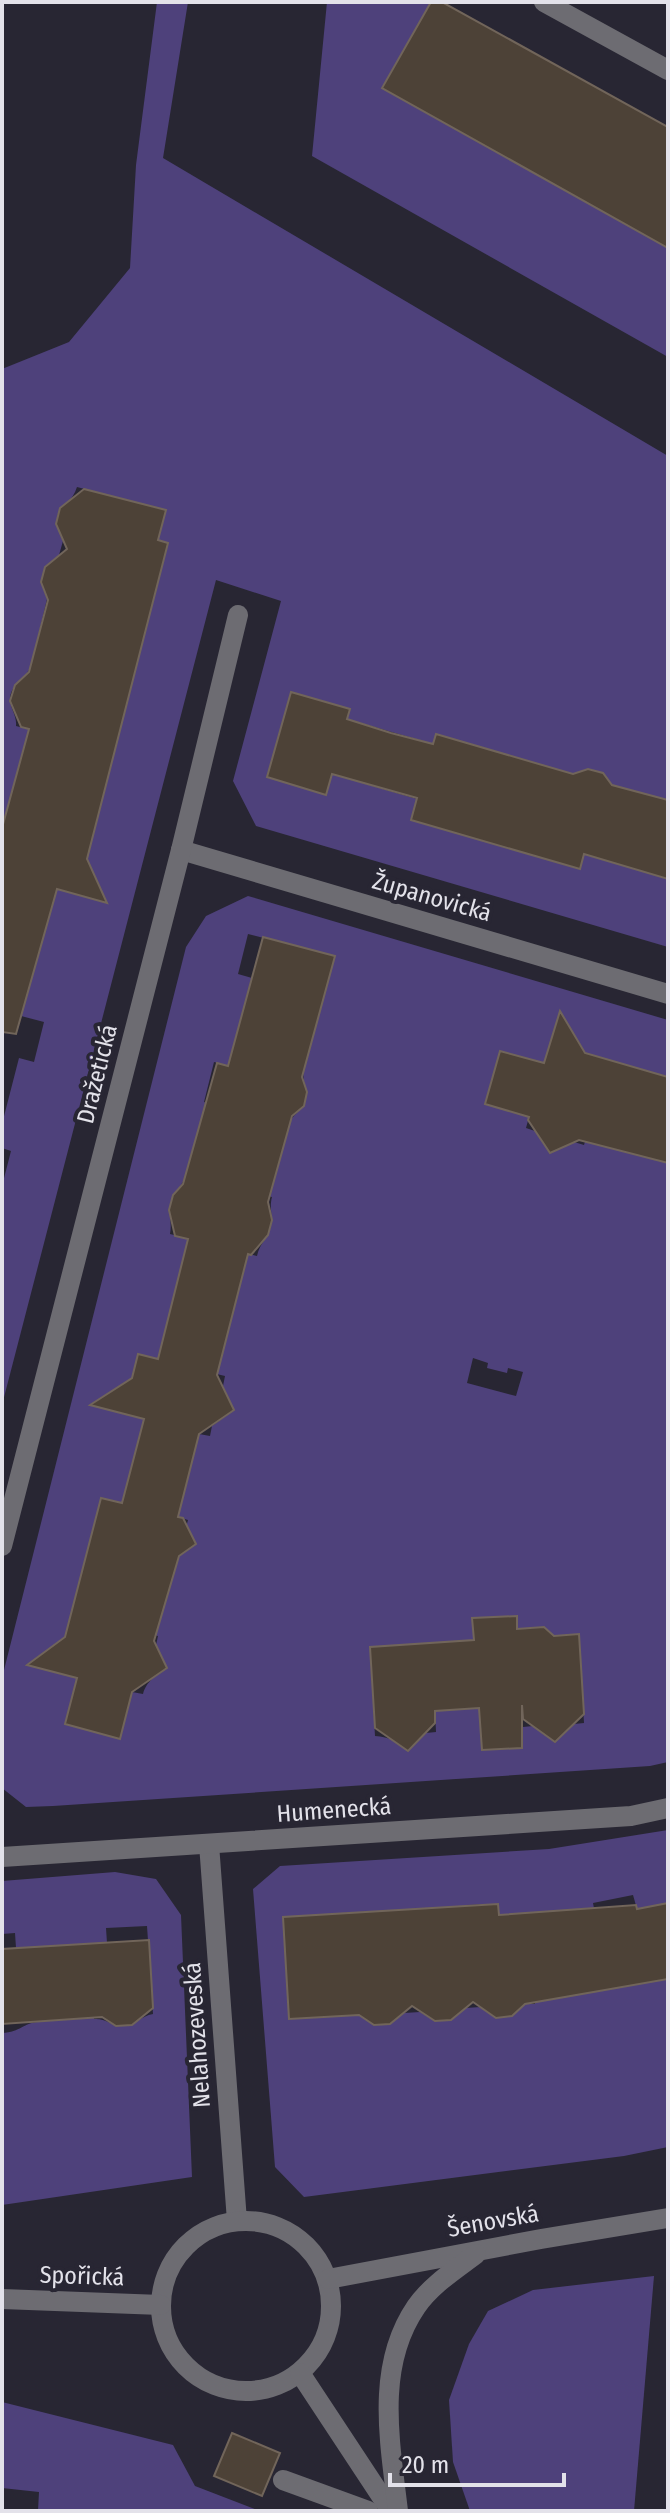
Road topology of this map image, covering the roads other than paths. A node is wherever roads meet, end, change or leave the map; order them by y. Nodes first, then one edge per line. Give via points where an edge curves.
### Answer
1 (544, 2) edge
2 (668, 70) edge
3 (238, 615) dead end
4 (181, 850) junction
5 (668, 994) edge
6 (2, 1546) edge
7 (668, 1808) edge
8 (209, 1844) junction
9 (2, 1857) edge
10 (668, 2218) edge
11 (237, 2221) junction
12 (483, 2249) junction
13 (328, 2279) junction
14 (2, 2299) edge
15 (161, 2305) junction
16 (300, 2373) junction
17 (283, 2480) dead end
18 (368, 2511) edge
19 (391, 2511) edge
20 (398, 2511) edge

1 - 2 street
3 - 4 street, Dražetická
4 - 5 street, Županovická
4 - 6 street, Dražetická
7 - 8 street, Humenecká via 631,1816
8 - 9 street, Humenecká
8 - 11 street, Nelahozeveská
10 - 12 street, Šenovská
11 - 13 street via 264,2222 289,2232 313,2252
11 - 15 street via 208,2229 187,2244 166,2275
12 - 13 street, Šenovská
12 - 20 street via 438,2283 417,2306 396,2343 388,2397
13 - 16 street via 329,2330 318,2354
14 - 15 street, Spořická
15 - 16 street via 166,2335 181,2363 217,2387 261,2390
16 - 19 street
17 - 18 street

